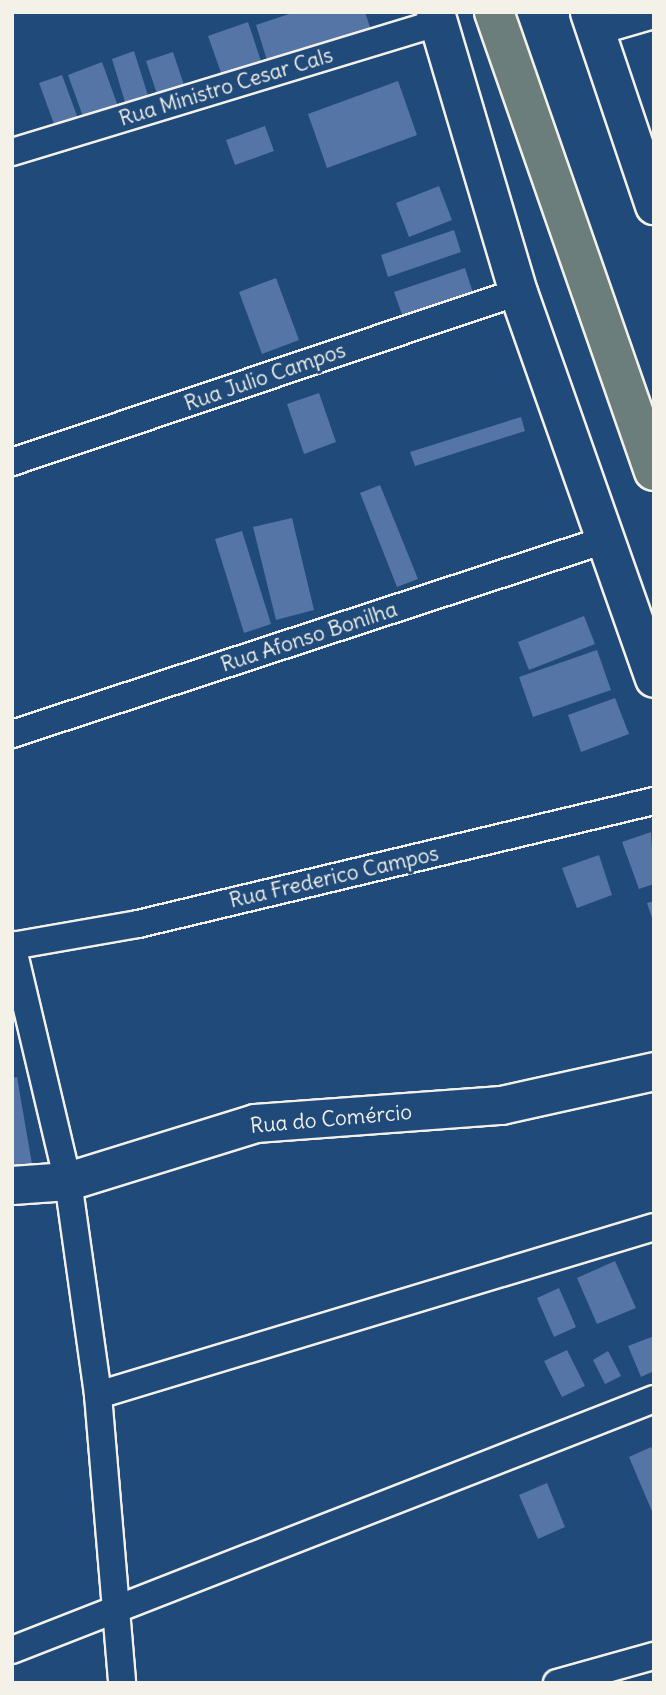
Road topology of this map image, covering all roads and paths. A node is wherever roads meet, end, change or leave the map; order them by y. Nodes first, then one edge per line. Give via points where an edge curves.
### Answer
1 (494, 12) edge
2 (654, 15) edge
3 (437, 17) edge
4 (592, 22) edge
5 (12, 152) edge
6 (654, 205) edge
7 (518, 292) junction
8 (12, 462) edge
9 (654, 471) edge
10 (605, 540) junction
11 (654, 678) edge
12 (12, 734) edge
13 (654, 801) edge
14 (12, 946) edge
15 (654, 1071) edge
16 (68, 1181) junction
17 (12, 1185) edge
18 (654, 1227) edge
19 (98, 1395) junction
20 (654, 1399) edge
21 (114, 1609) junction
22 (12, 1650) edge
23 (654, 1656) edge
24 (122, 1683) edge
25 (557, 1683) edge

1 - 9 highway
2 - 4 street
3 - 5 street, Rua Ministro Cesar Cals
3 - 7 street
4 - 6 street
7 - 8 street, Rua Julio Campos
7 - 10 street
10 - 11 street
10 - 12 street, Rua Afonso Bonilha
13 - 14 street, Rua Frederico Campos via 138,924
14 - 16 street
15 - 16 street, Rua do Comércio via 501,1105 255,1123
16 - 17 street, Rua do Comércio
16 - 19 street
18 - 19 street
19 - 21 street
20 - 21 street
21 - 22 street
21 - 24 street
23 - 25 street

